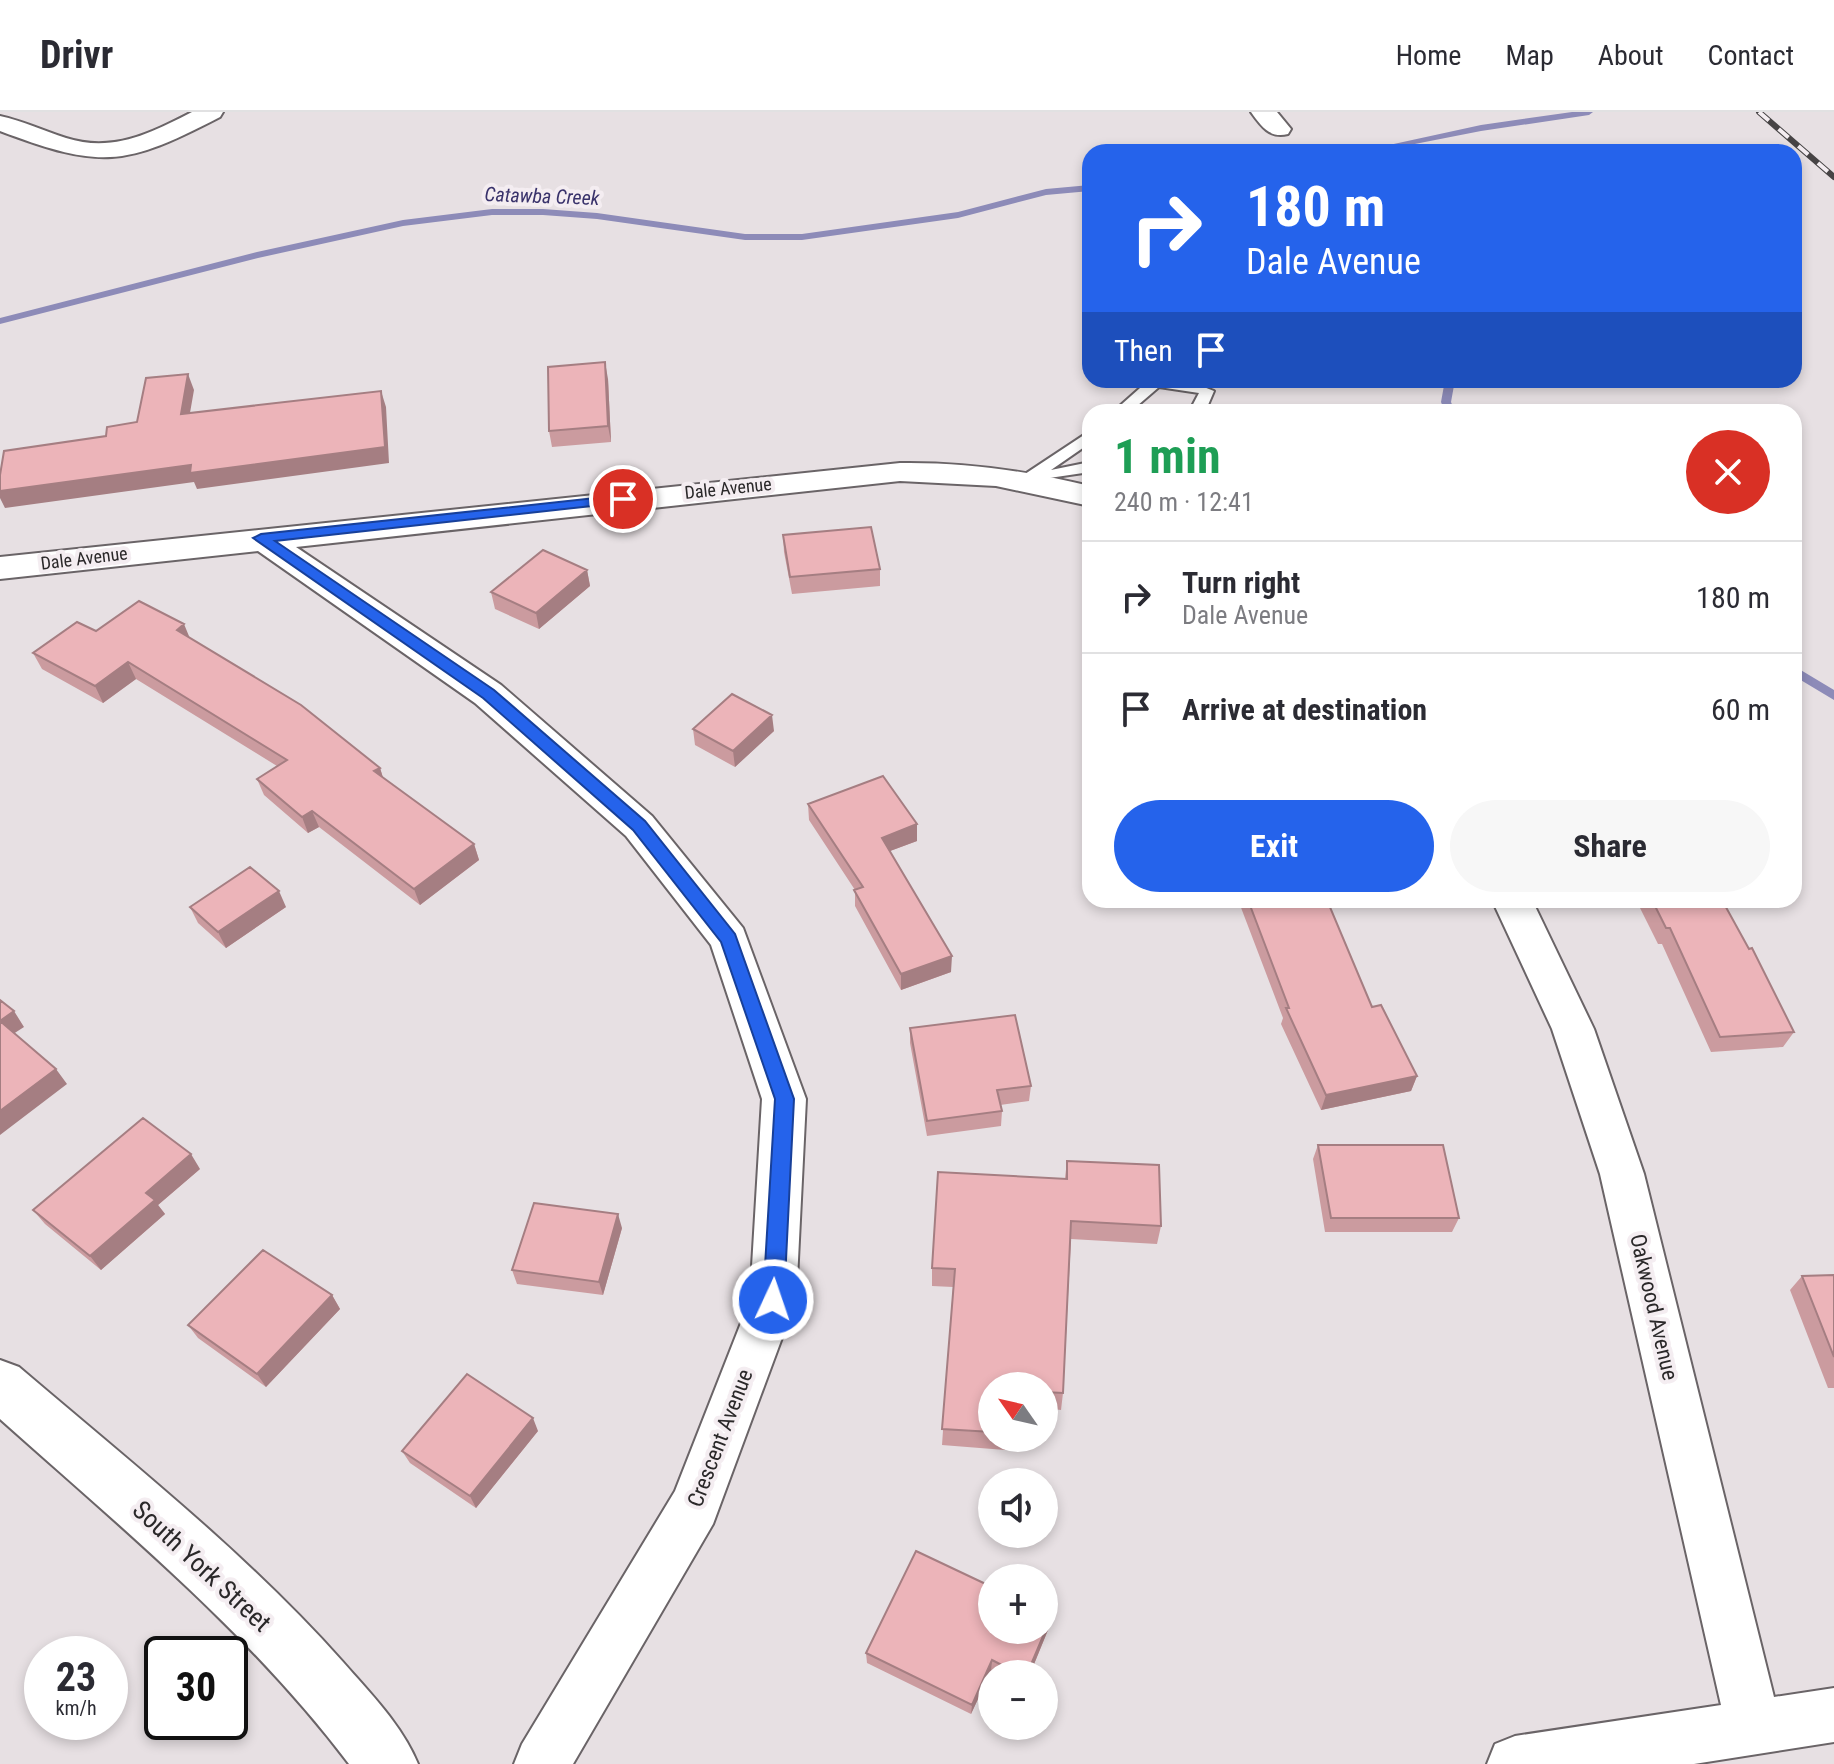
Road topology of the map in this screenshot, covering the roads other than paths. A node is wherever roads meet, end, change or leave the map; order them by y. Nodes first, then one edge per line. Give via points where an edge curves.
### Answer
1 (211, 112) edge
2 (0, 123) edge
3 (1149, 388) edge
4 (1197, 388) edge
5 (1130, 404) edge
6 (1201, 404) edge
7 (1082, 442) edge
8 (1082, 469) edge
9 (1028, 479) junction
10 (1082, 494) edge
11 (261, 538) junction
12 (0, 568) edge
13 (1516, 908) edge
14 (0, 1385) edge
15 (1834, 1715) edge
16 (1754, 1728) junction
17 (387, 1764) edge
18 (542, 1764) edge
19 (1515, 1764) edge

1 - 2 street via 117,154 71,150
3 - 5 lane
4 - 6 lane via 1207,391
7 - 9 lane
8 - 9 lane
9 - 10 street
9 - 11 street, Dale Avenue via 946,470 900,472
11 - 12 street, Dale Avenue
11 - 18 street, Crescent Avenue via 488,694 639,826 729,939 784,1099 773,1300 695,1506
13 - 16 street, Oakwood Avenue via 1573,1029 1622,1174
14 - 17 main road, South York Street via 230,1588 302,1661
15 - 16 street
16 - 19 street

